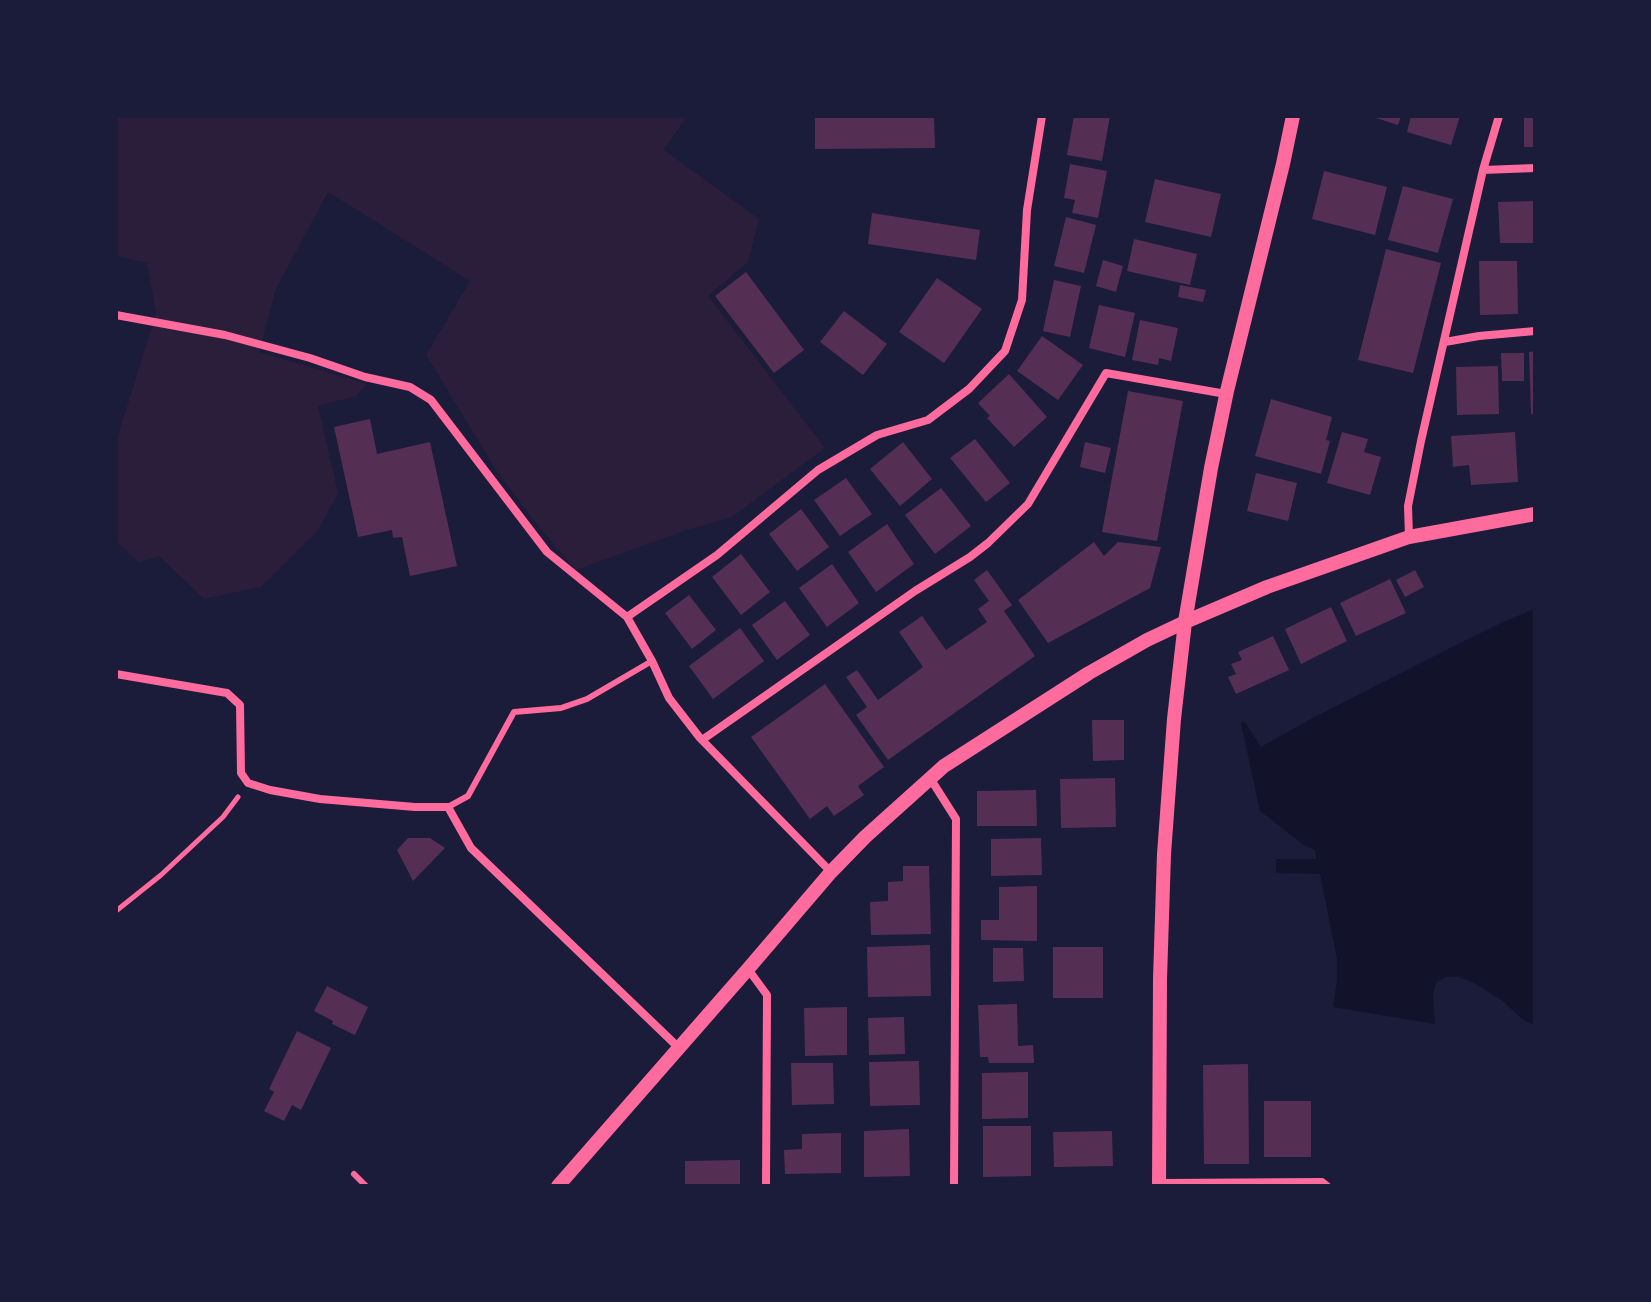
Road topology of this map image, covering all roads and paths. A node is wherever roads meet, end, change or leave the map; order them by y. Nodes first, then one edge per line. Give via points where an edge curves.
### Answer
1 (1042, 116) edge
2 (1293, 116) edge
3 (1499, 116) edge
4 (1535, 168) edge
5 (1483, 170) junction
6 (116, 315) edge
7 (1535, 331) edge
8 (1445, 342) junction
9 (1226, 394) junction
10 (1535, 514) edge
11 (1409, 537) junction
12 (627, 617) junction
13 (1185, 622) junction
14 (652, 661) junction
15 (116, 674) edge
16 (702, 740) junction
17 (930, 778) junction
18 (248, 783) junction
19 (448, 807) junction
20 (831, 872) junction
21 (116, 911) edge
22 (748, 969) junction
23 (679, 1048) junction
24 (354, 1174) dead end
25 (562, 1184) edge
26 (1159, 1185) edge
27 (366, 1186) edge
28 (766, 1186) edge
29 (954, 1186) edge
30 (1327, 1186) edge

1 - 12 street via 1027,210 1022,300 1005,351 969,389 928,420 877,435 818,470 717,555
2 - 9 street
3 - 5 street
4 - 5 street
5 - 8 street
6 - 12 street via 225,335 410,387 431,400 547,552
7 - 8 street
8 - 11 street via 1408,506
9 - 13 street
9 - 16 street via 1106,373 1028,504 988,543
10 - 11 street
11 - 13 street
12 - 14 street
13 - 17 street via 1089,673
13 - 26 street via 1164,854
14 - 16 street via 669,698
14 - 19 lane via 587,699 561,708 514,712 468,796
15 - 18 street via 227,693 240,705 241,773
16 - 20 street
17 - 20 street
17 - 29 street via 956,819
18 - 19 street via 320,799
18 - 21 path via 223,817
19 - 23 street via 471,848
20 - 22 street
22 - 23 street
22 - 28 street via 767,995
23 - 25 street
24 - 27 lane
26 - 30 street

